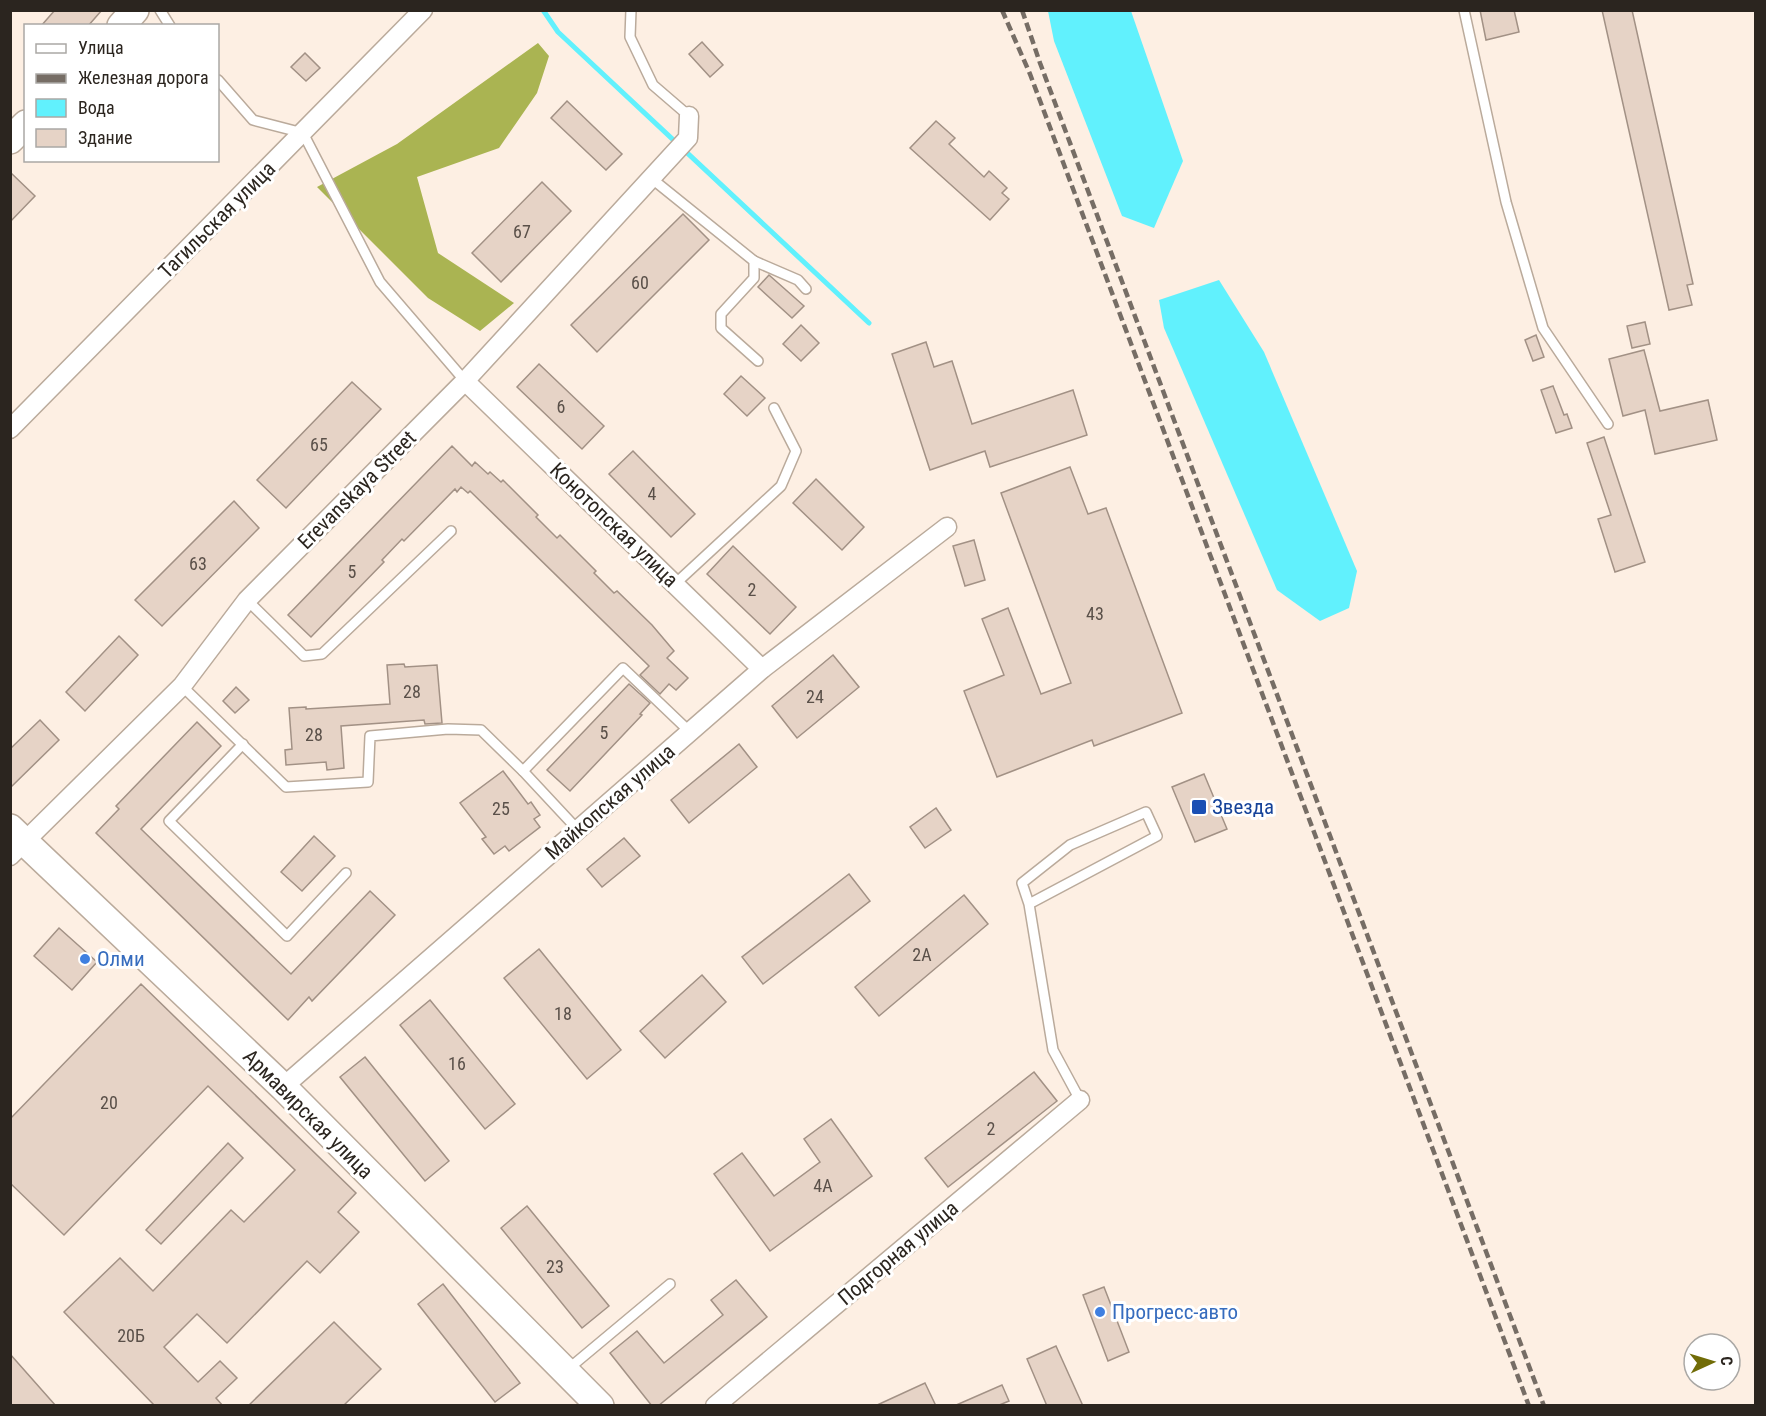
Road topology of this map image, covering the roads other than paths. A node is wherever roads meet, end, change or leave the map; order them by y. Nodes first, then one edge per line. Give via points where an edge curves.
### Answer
1 (135, 10) edge
2 (160, 10) edge
3 (423, 10) edge
4 (632, 10) edge
5 (1464, 10) edge
6 (123, 24) edge
7 (169, 24) edge
8 (219, 82) edge
9 (689, 116) joint
10 (24, 126) edge
11 (303, 133) junction
12 (10, 140) edge
13 (651, 178) junction
14 (754, 261) junction
15 (806, 289) dead end
16 (758, 361) dead end
17 (465, 381) junction
18 (774, 408) dead end
19 (1608, 424) dead end
20 (10, 429) edge
21 (947, 527) dead end
22 (451, 531) dead end
23 (675, 584) junction
24 (247, 600) junction
25 (762, 669) junction
26 (182, 686) junction
27 (690, 732) junction
28 (243, 744) junction
29 (523, 771) junction
30 (578, 830) junction
31 (15, 843) edge
32 (346, 873) dead end
33 (1029, 904) junction
34 (283, 1087) junction
35 (1080, 1100) joint
36 (670, 1284) dead end
37 (565, 1372) junction
38 (600, 1406) edge
39 (715, 1406) edge

1 - 6 main road
2 - 7 lane
3 - 11 street, Тагильская улица
4 - 9 lane via 630,37 653,85
5 - 19 lane via 1506,202 1543,328
8 - 11 lane via 253,120
9 - 13 street, Erevanskaya Street via 688,138
10 - 12 main road
11 - 17 lane via 380,282
11 - 20 street, Тагильская улица
13 - 14 lane
13 - 17 street, Erevanskaya Street
14 - 15 lane via 798,280
14 - 16 lane via 754,278 720,314 721,328
17 - 23 street, Конотопская улица
17 - 24 street, Erevanskaya Street
18 - 23 lane via 796,451 781,486
21 - 25 street, Майкопская улица
22 - 24 lane via 322,654 304,656
23 - 25 street, Конотопская улица
24 - 26 street, Erevanskaya Street
25 - 27 street, Майкопская улица
26 - 28 lane
26 - 31 street, Erevanskaya Street
27 - 29 lane via 622,668
27 - 30 street, Майкопская улица
28 - 29 lane via 286,787 368,782 370,736 448,729 481,730
28 - 32 lane via 169,822 287,936
29 - 30 lane
30 - 34 street, Майкопская улица
31 - 34 main road, Армавирская улица
33 - 33 lane via 1022,883 1070,845 1146,812 1157,836
33 - 35 lane via 1053,1050
34 - 37 main road, Армавирская улица
35 - 39 street, Подгорная улица
36 - 37 lane
37 - 38 main road, Армавирская улица

